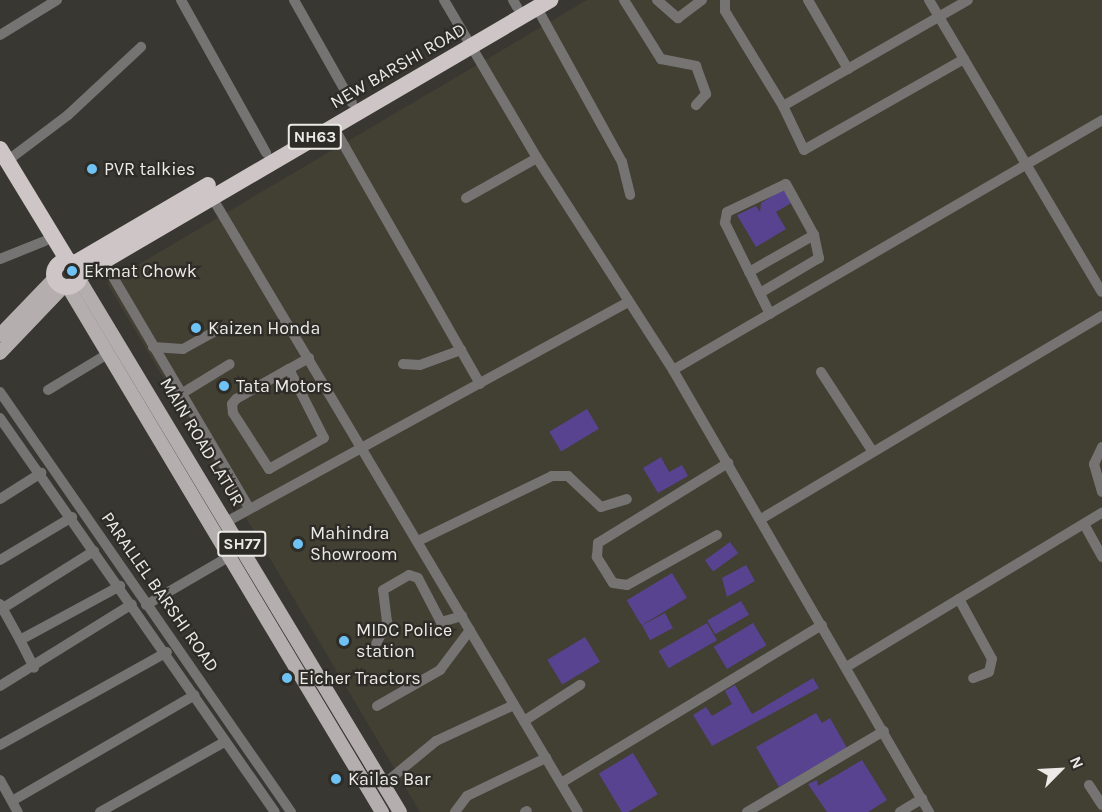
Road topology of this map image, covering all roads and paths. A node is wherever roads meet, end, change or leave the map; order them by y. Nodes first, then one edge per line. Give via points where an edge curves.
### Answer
1 (57, 0) edge
2 (181, 0) edge
3 (294, 0) edge
4 (444, 0) edge
5 (624, 0) edge
6 (657, 0) edge
7 (702, 0) edge
8 (724, 0) edge
9 (808, 0) edge
10 (928, 0) edge
11 (968, 0) edge
12 (529, 3) edge
13 (939, 16) junction
14 (0, 35) edge
15 (468, 42) junction
16 (141, 47) dead end
17 (964, 58) junction
18 (848, 69) junction
19 (352, 103) junction
20 (696, 105) dead end
21 (783, 106) junction
22 (1102, 120) edge
23 (333, 126) junction
24 (266, 153) junction
25 (537, 158) junction
26 (2, 160) edge
27 (1028, 164) junction
28 (208, 191) junction
29 (630, 195) dead end
30 (466, 198) dead end
31 (814, 235) junction
32 (45, 241) junction
33 (0, 259) edge
34 (103, 260) junction
35 (750, 272) junction
36 (69, 274) junction
37 (1102, 292) edge
38 (760, 293) junction
39 (628, 302) junction
40 (770, 314) junction
41 (1102, 316) edge
42 (219, 329) dead end
43 (0, 335) edge
44 (153, 347) junction
45 (461, 350) junction
46 (0, 353) edge
47 (109, 353) junction
48 (309, 358) junction
49 (230, 364) dead end
50 (403, 364) dead end
51 (289, 369) junction
52 (673, 370) junction
53 (821, 372) dead end
54 (480, 384) junction
55 (48, 390) dead end
56 (0, 392) edge
57 (181, 394) junction
58 (0, 418) edge
59 (5, 435) edge
60 (363, 447) junction
61 (1102, 447) edge
62 (873, 452) junction
63 (728, 463) junction
64 (41, 473) junction
65 (1102, 492) edge
66 (0, 499) edge
67 (627, 499) dead end
68 (249, 508) junction
69 (1102, 513) edge
70 (72, 517) junction
71 (761, 519) junction
72 (228, 521) junction
73 (1084, 524) junction
74 (717, 535) dead end
75 (418, 541) junction
76 (94, 551) junction
77 (230, 556) junction
78 (1102, 557) edge
79 (0, 560) edge
80 (120, 586) junction
81 (959, 599) junction
82 (150, 603) junction
83 (1, 607) edge
84 (135, 607) junction
85 (462, 616) junction
86 (822, 625) junction
87 (470, 630) junction
88 (20, 640) junction
89 (376, 644) dead end
90 (167, 652) junction
91 (848, 666) junction
92 (34, 668) junction
93 (973, 678) dead end
94 (580, 685) dead end
95 (0, 686) edge
96 (195, 695) junction
97 (514, 705) junction
98 (377, 706) dead end
99 (524, 721) junction
100 (885, 731) junction
101 (224, 742) junction
102 (0, 745) edge
103 (546, 758) junction
104 (0, 780) edge
105 (561, 783) junction
106 (384, 784) junction
107 (1089, 785) dead end
108 (7, 799) edge
109 (922, 799) junction
110 (1102, 805) edge
111 (18, 812) edge
112 (100, 812) edge
113 (274, 812) edge
114 (291, 812) edge
115 (382, 812) edge
116 (400, 812) edge
117 (455, 812) edge
118 (578, 812) edge
119 (747, 812) edge
120 (900, 812) edge
121 (929, 812) edge

1 - 14 street
2 - 24 street
3 - 19 street
4 - 15 street
5 - 20 street via 661,58 696,66 706,94
6 - 7 street via 678,18
8 - 21 street via 725,11
9 - 18 street
10 - 13 street
11 - 13 street
12 - 15 highway, NEW BARSHI ROAD / NH63
12 - 29 street via 622,162
13 - 17 street
13 - 18 street
15 - 19 highway, NEW BARSHI ROAD / NH63
15 - 23 highway, NEW BARSHI ROAD / NH63
15 - 25 street
16 - 26 street via 68,115
17 - 21 street via 804,150
17 - 27 street
18 - 21 street
19 - 24 highway, NEW BARSHI ROAD / NH63
22 - 27 street
23 - 28 highway, NEW BARSHI ROAD / NH63
23 - 45 street
24 - 28 highway, NEW BARSHI ROAD / NH63
25 - 30 street
25 - 39 street
26 - 32 highway
26 - 36 highway
27 - 37 street
27 - 40 street
28 - 34 highway, NEW BARSHI ROAD / NH63
28 - 36 highway, NEW BARSHI ROAD / NH63
28 - 48 street
31 - 35 street
31 - 35 street via 786,184 726,212 725,223
31 - 38 street via 819,258
32 - 33 street
32 - 36 highway
34 - 36 highway, NEW BARSHI ROAD / NH63
34 - 44 street
35 - 38 street
36 - 43 main road, NEW BARSHI ROAD
36 - 46 main road, NEW BARSHI ROAD
36 - 47 main road, MAIN ROAD LATUR / SH77
36 - 72 main road, MAIN ROAD LATUR / SH77
38 - 40 street
39 - 52 street
39 - 54 street
40 - 52 street
41 - 62 street
42 - 44 street via 183,349
44 - 57 street
45 - 50 street via 420,365
45 - 54 street
47 - 55 street
47 - 77 main road, MAIN ROAD LATUR / SH77
48 - 51 street
48 - 60 street
49 - 57 street
51 - 51 street via 324,438 269,469 244,433 232,404
52 - 63 street
53 - 62 street
54 - 60 street
56 - 82 street, PARALLEL BARSHI ROAD
57 - 68 street
58 - 59 street
59 - 64 street
60 - 68 street
60 - 75 street
61 - 65 street via 1094,464
62 - 71 street
63 - 71 street
63 - 74 street via 598,543 597,557 613,583 627,585
64 - 66 street
64 - 70 street
67 - 75 street via 601,507 568,476 552,476
68 - 72 street
69 - 73 street
70 - 76 street
70 - 79 street
71 - 86 street
72 - 106 main road, MAIN ROAD LATUR / SH77
73 - 78 street
73 - 81 street
75 - 85 street
76 - 80 street
76 - 83 street
77 - 82 street
77 - 115 main road, MAIN ROAD LATUR / SH77
80 - 84 street
80 - 88 street
81 - 91 street
81 - 93 street via 992,659 990,672
82 - 84 street
82 - 114 street, PARALLEL BARSHI ROAD
83 - 88 street
84 - 90 street
84 - 92 street
85 - 87 street
85 - 89 street via 441,622 417,578 409,575 383,590 387,622
86 - 91 street
86 - 105 street
87 - 97 street
87 - 98 street via 440,670
88 - 92 street
90 - 96 street
90 - 102 street
91 - 100 street
92 - 95 street
94 - 99 street
96 - 101 street
96 - 108 street
97 - 99 street
97 - 106 street via 436,741
99 - 103 street
100 - 109 street
100 - 119 street
101 - 112 street
101 - 113 street
103 - 105 street
103 - 117 street via 467,796
104 - 108 street
105 - 118 street
106 - 116 main road, MAIN ROAD LATUR / SH77
107 - 110 street
108 - 111 street
109 - 120 street
109 - 121 street

